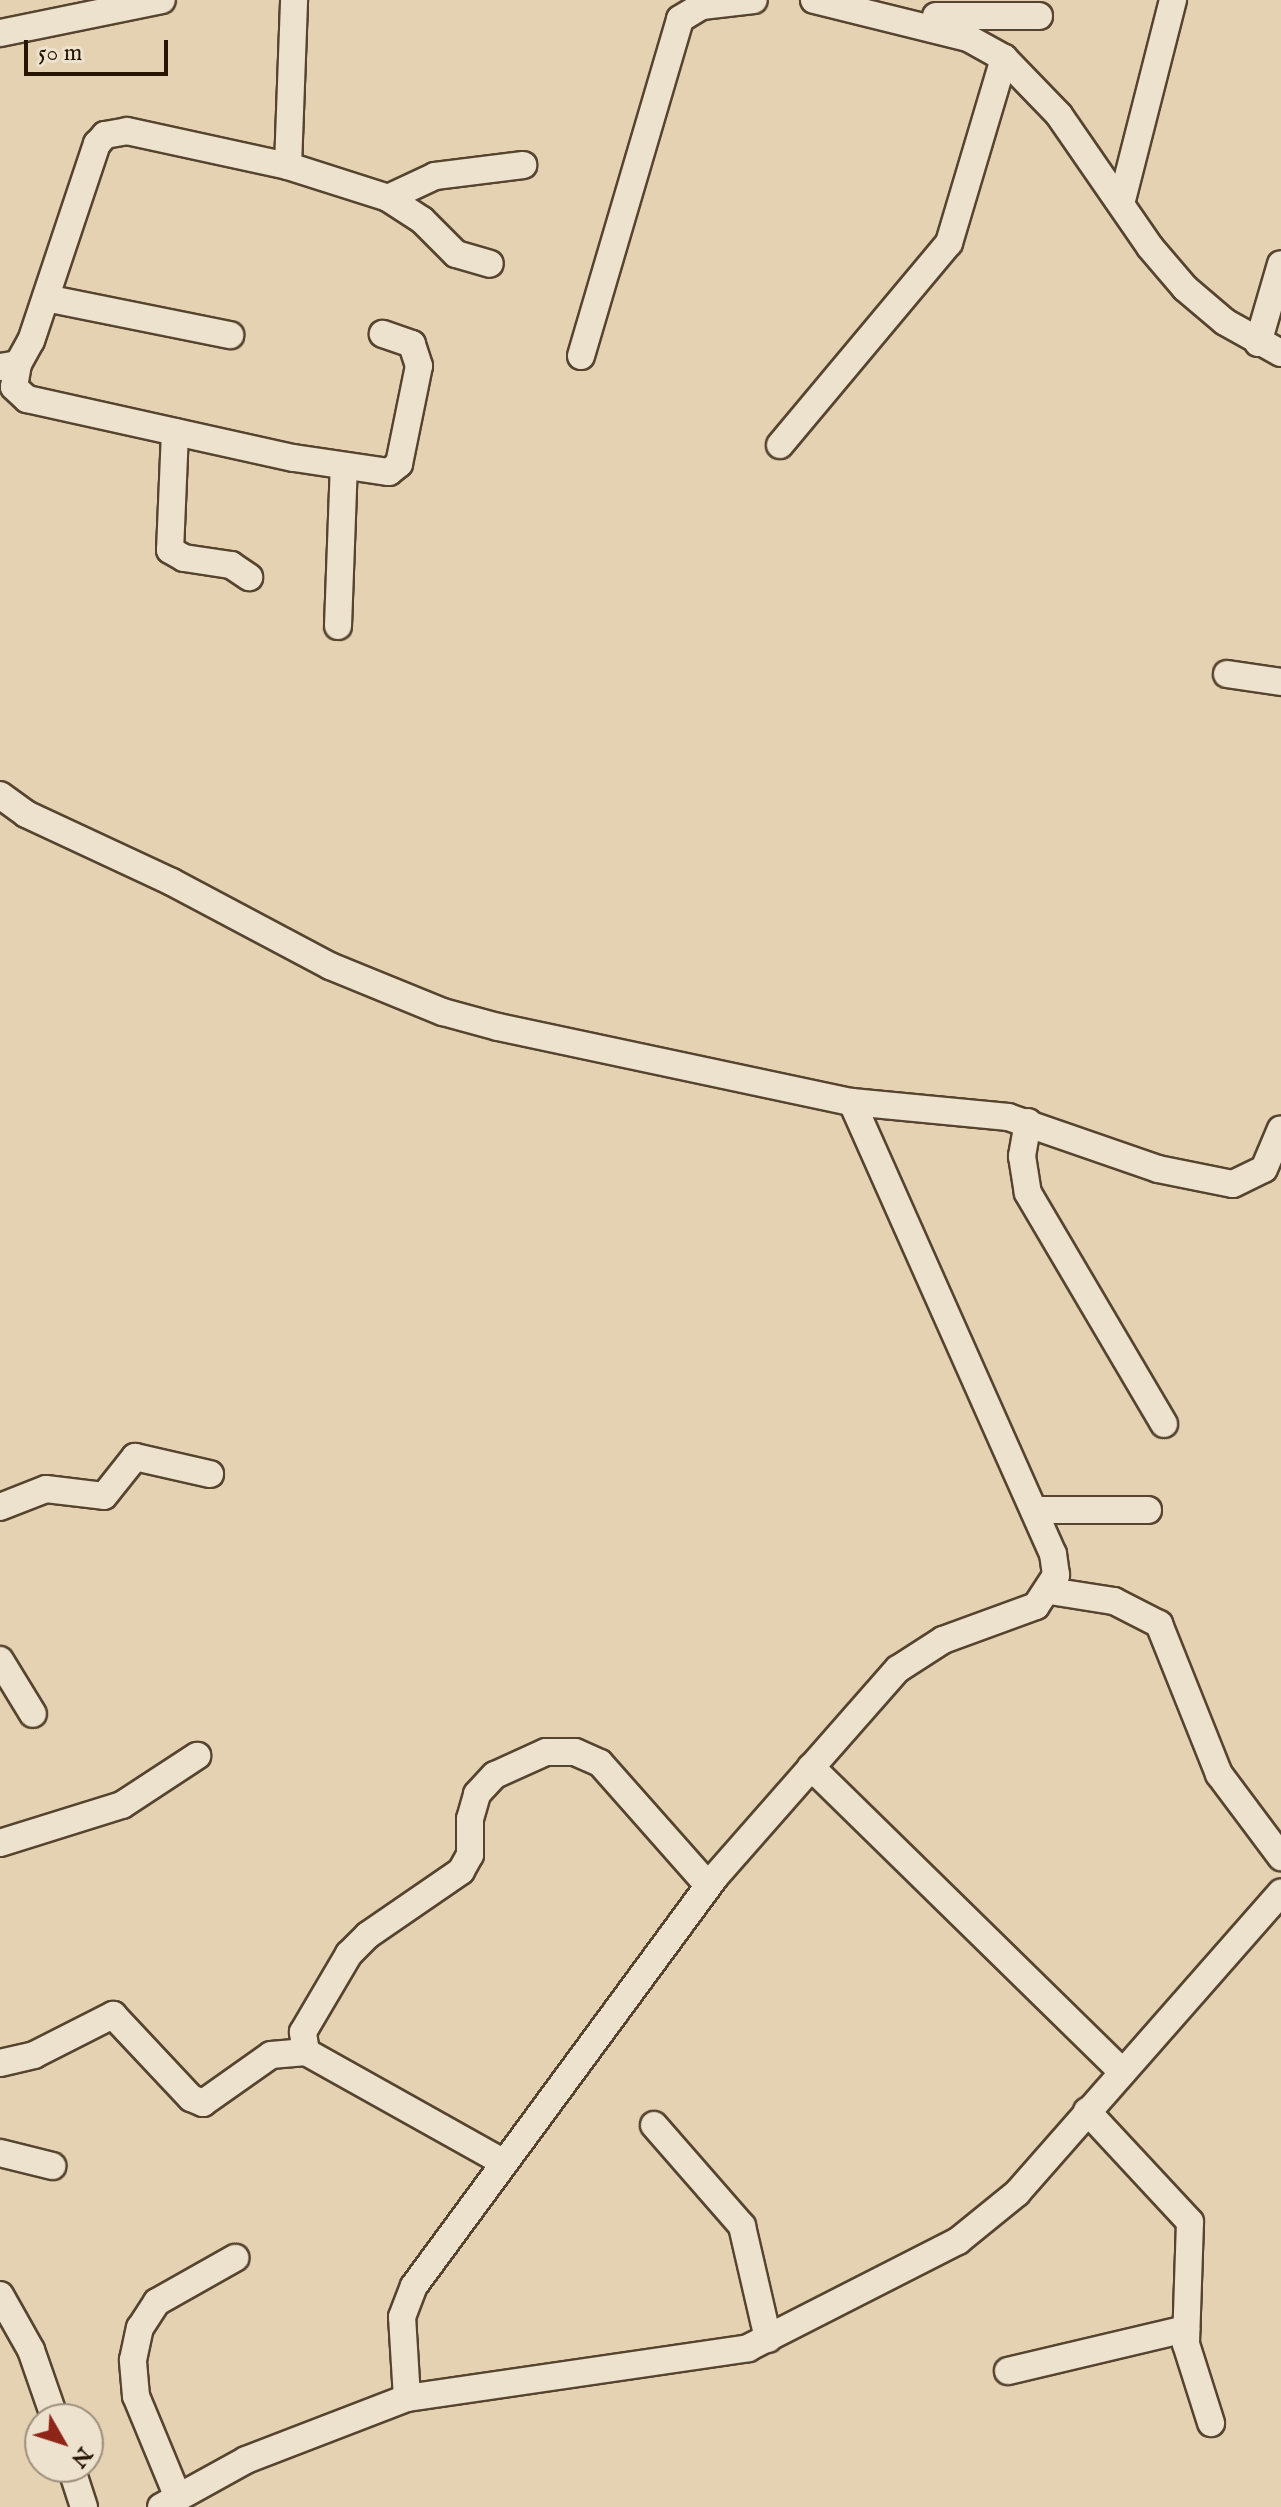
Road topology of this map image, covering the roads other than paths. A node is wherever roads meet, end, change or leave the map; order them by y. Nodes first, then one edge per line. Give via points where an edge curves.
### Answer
1 (162, 0) edge
2 (294, 0) edge
3 (754, 0) edge
4 (814, 0) edge
5 (1173, 0) edge
6 (938, 14) edge
7 (1039, 16) dead end
8 (0, 33) edge
9 (1004, 58) junction
10 (523, 165) dead end
11 (288, 166) junction
12 (388, 198) junction
13 (1121, 204) junction
14 (490, 264) dead end
15 (1281, 264) edge
16 (46, 298) junction
17 (383, 334) dead end
18 (230, 335) dead end
19 (1269, 348) edge
20 (581, 356) dead end
21 (9, 366) edge
22 (175, 432) junction
23 (780, 445) dead end
24 (344, 466) junction
25 (249, 577) dead end
26 (338, 626) dead end
27 (1227, 674) dead end
28 (1281, 682) edge
29 (0, 795) edge
30 (852, 1102) junction
31 (1028, 1122) junction
32 (1281, 1129) edge
33 (1164, 1424) dead end
34 (210, 1474) dead end
35 (0, 1507) edge
36 (1034, 1510) junction
37 (1148, 1510) dead end
38 (1050, 1591) junction
39 (0, 1660) edge
40 (33, 1714) dead end
41 (197, 1756) dead end
42 (811, 1767) junction
43 (0, 1843) edge
44 (1281, 1857) edge
45 (708, 1885) junction
46 (1281, 1892) edge
47 (306, 2052) junction
48 (0, 2063) edge
49 (1122, 2072) junction
50 (1087, 2111) junction
51 (654, 2125) dead end
52 (0, 2153) edge
53 (501, 2161) junction
54 (52, 2166) dead end
55 (235, 2258) dead end
56 (0, 2295) edge
57 (1186, 2329) junction
58 (768, 2339) junction
59 (1008, 2371) dead end
60 (407, 2398) junction
61 (49, 2403) edge
62 (1211, 2423) dead end
63 (76, 2483) edge
64 (169, 2501) edge
65 (84, 2507) edge

1 - 8 street
2 - 11 street
3 - 20 street via 702,6 680,19
4 - 6 street
5 - 13 street
6 - 7 street
6 - 9 street
9 - 13 street via 1059,115
9 - 23 street via 949,243
10 - 12 street via 435,176
11 - 12 street
11 - 16 street via 127,131 105,135 97,144
12 - 14 street via 422,220 456,254
13 - 19 street via 1185,288
15 - 19 street
16 - 18 street
16 - 21 street
17 - 24 street via 412,344 418,353 399,464 389,472
21 - 22 street via 21,397
22 - 24 street
22 - 25 street via 170,550 184,558 231,565
24 - 26 street
27 - 28 street
29 - 30 street via 26,814 172,882 275,939 443,1012
30 - 31 street
30 - 36 street
31 - 32 street via 1158,1169 1233,1184 1264,1169
31 - 33 street via 1022,1156 1028,1193
34 - 35 street via 135,1457 104,1496 46,1489
36 - 37 street
36 - 38 street via 1053,1554 1056,1575
38 - 42 street via 1013,1618 920,1651
38 - 44 street via 1114,1601 1159,1624 1219,1774
39 - 40 street
41 - 43 street via 122,1805
42 - 45 street
42 - 49 street
45 - 47 street via 589,1755 546,1752 522,1759 477,1794 470,1819 470,1855 461,1871 349,1954 303,2032
45 - 53 street
46 - 49 street
47 - 48 street via 271,2055 203,2103 191,2098 113,2015 34,2055
47 - 53 street
49 - 50 street
50 - 57 street via 1190,2222
50 - 58 street via 1017,2193 958,2241
51 - 58 street via 742,2226
52 - 54 street
53 - 60 street via 407,2301 402,2333
55 - 64 street via 157,2302 140,2328 133,2360 136,2396
56 - 61 street via 31,2350
57 - 59 street
57 - 62 street via 1188,2355
58 - 60 street via 712,2357
60 - 64 street via 246,2460
63 - 65 street

